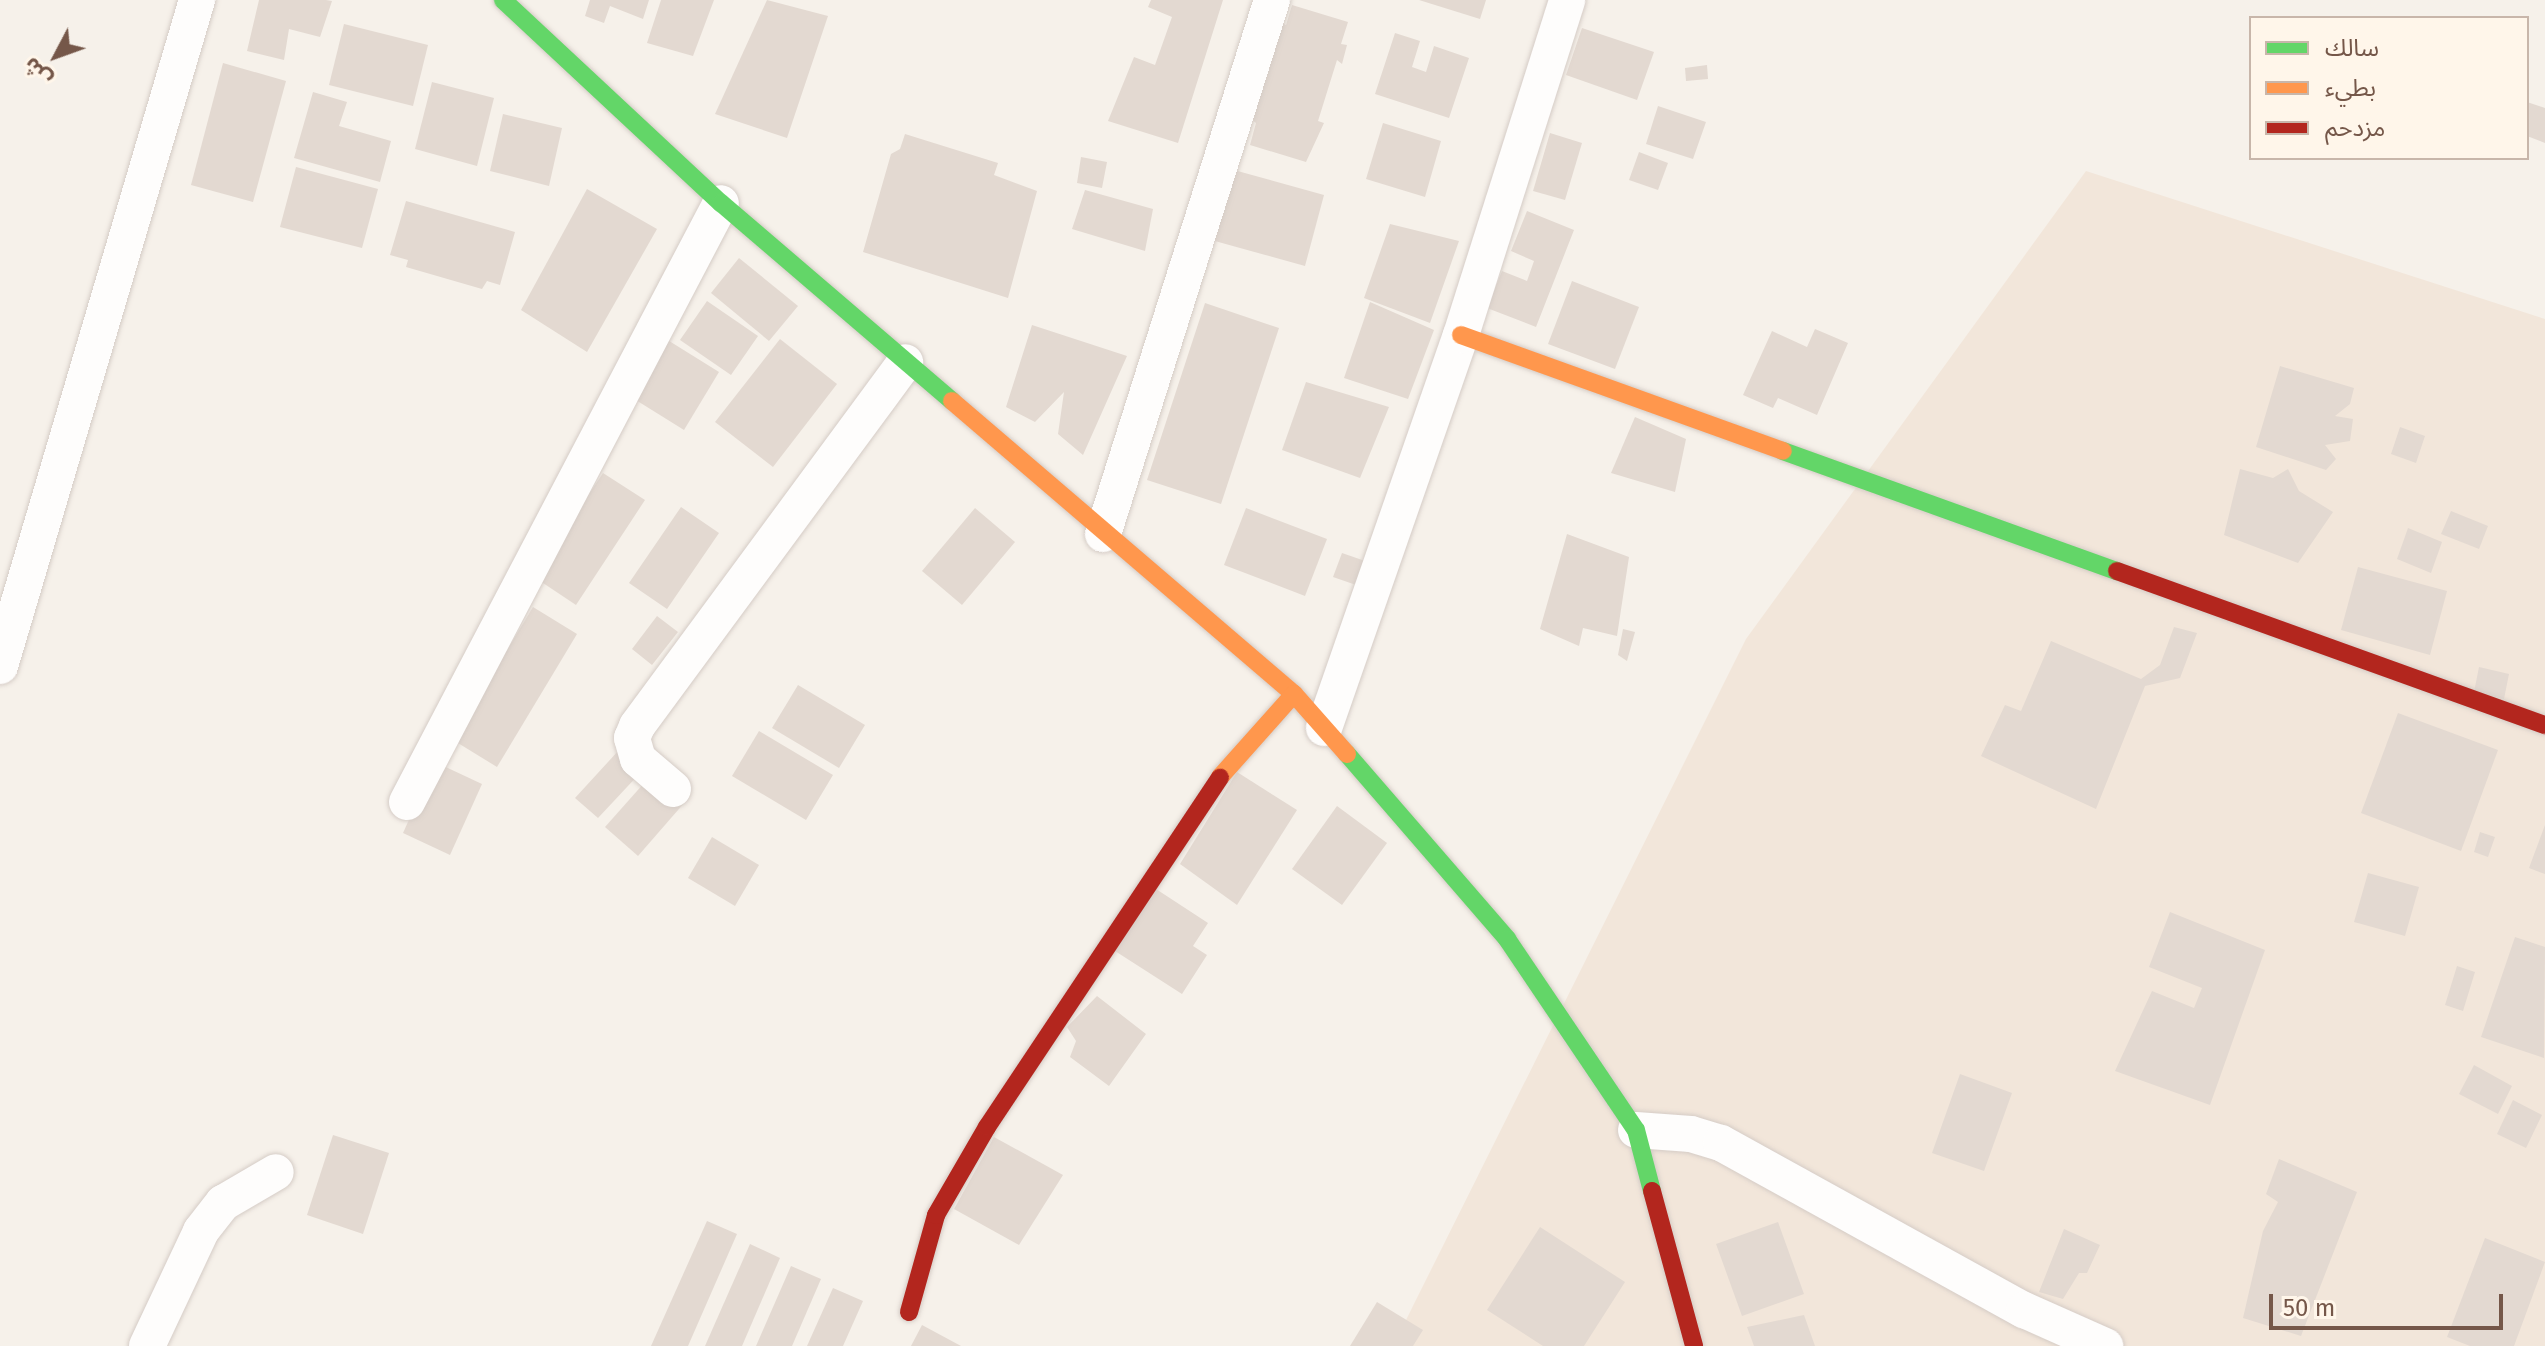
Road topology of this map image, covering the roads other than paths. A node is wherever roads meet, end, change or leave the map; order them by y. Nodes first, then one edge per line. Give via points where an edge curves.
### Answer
1 (197, 0) edge
2 (503, 0) edge
3 (1272, 0) edge
4 (1567, 0) edge
5 (721, 203) junction
6 (1461, 335) junction
7 (905, 362) junction
8 (1103, 534) junction
9 (0, 666) edge
10 (1294, 694) junction
11 (2545, 725) edge
12 (1324, 728) junction
13 (673, 789) dead end
14 (407, 802) dead end
15 (1636, 1130) junction
16 (276, 1172) dead end
17 (909, 1312) dead end
18 (147, 1346) edge
19 (1694, 1346) edge
20 (2105, 1346) edge

1 - 9 street
2 - 5 street
3 - 8 street
4 - 6 street
5 - 7 street
5 - 14 street
6 - 11 street
6 - 12 street
7 - 8 street
7 - 13 street via 637,726 632,738 638,759
8 - 10 street
10 - 12 street
10 - 17 street via 1247,741 1203,800 987,1127 936,1215
12 - 15 street via 1507,939 1554,1001
15 - 19 street
15 - 20 street via 1691,1134 1721,1143 2024,1310
16 - 18 street via 223,1203 201,1231

